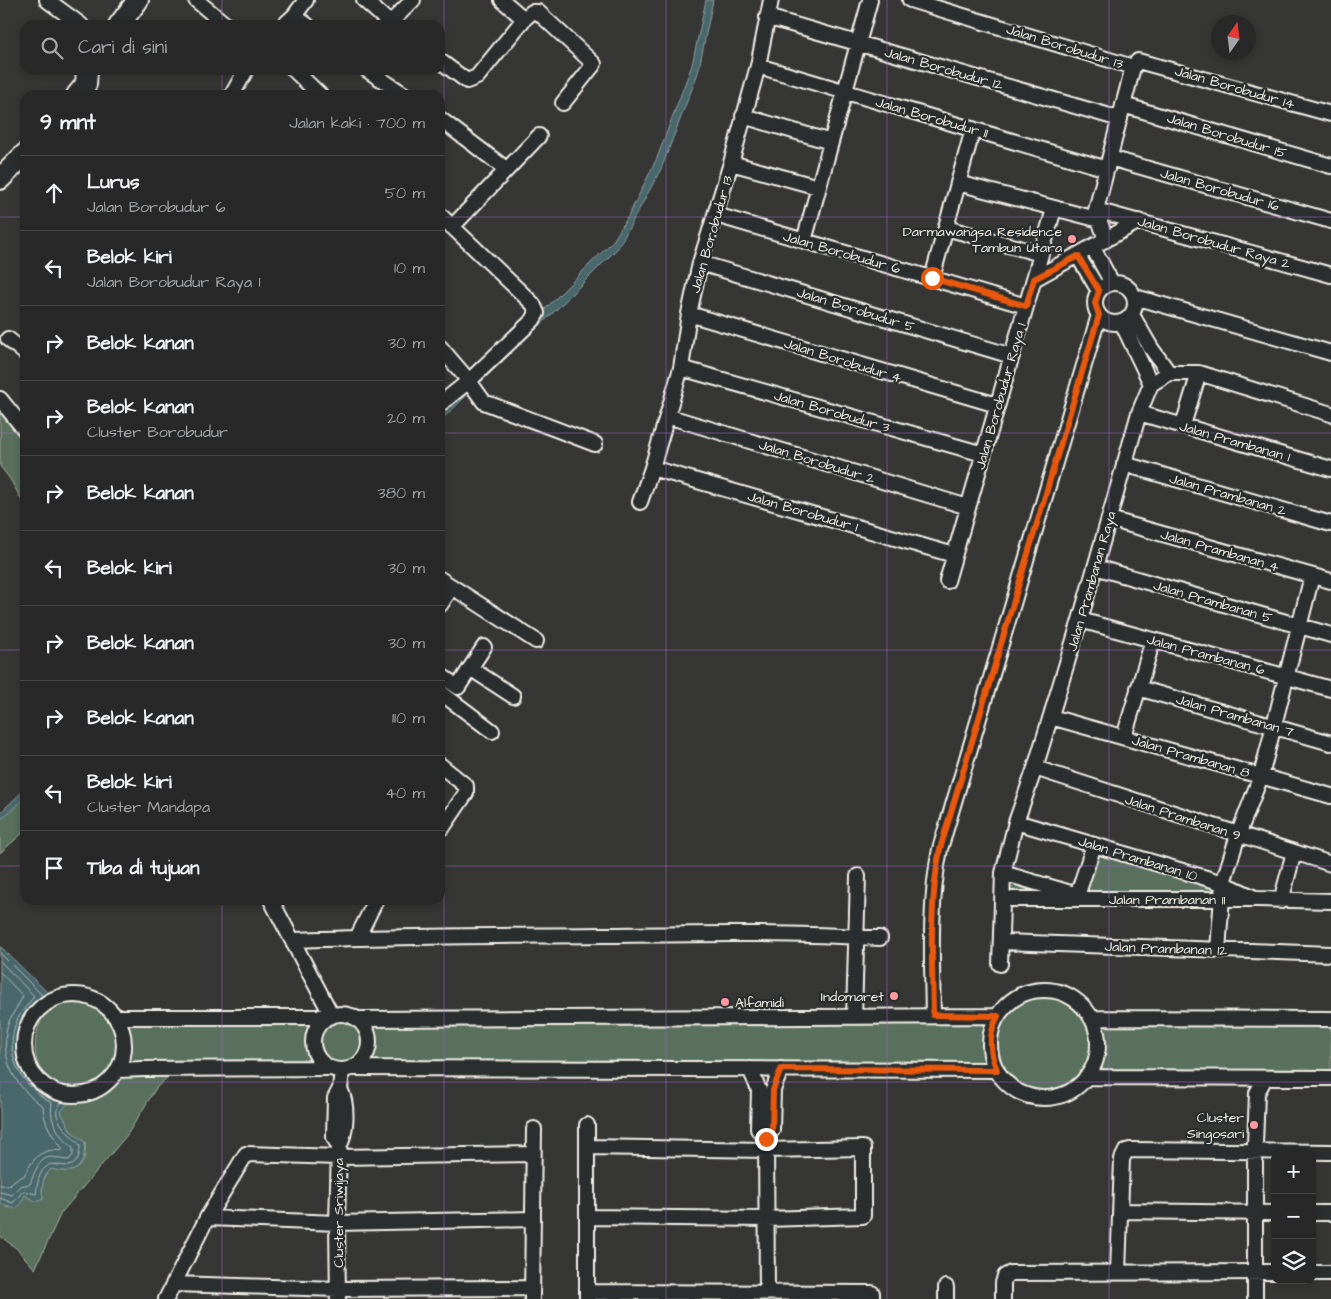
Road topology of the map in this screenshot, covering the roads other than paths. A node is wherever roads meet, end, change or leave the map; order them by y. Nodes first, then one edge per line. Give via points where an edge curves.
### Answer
1 (47, 0) edge
2 (138, 0) edge
3 (196, 0) edge
4 (306, 0) edge
5 (364, 0) edge
6 (413, 0) edge
7 (502, 0) edge
8 (771, 0) edge
9 (870, 0) edge
10 (910, 0) edge
11 (767, 17) junction
12 (524, 19) junction
13 (74, 20) edge
14 (124, 20) edge
15 (220, 20) edge
16 (289, 20) edge
17 (386, 20) edge
18 (395, 20) edge
19 (858, 43) junction
20 (1136, 64) junction
21 (445, 66) edge
22 (758, 66) junction
23 (87, 75) edge
24 (243, 75) edge
25 (299, 75) edge
26 (375, 75) edge
27 (81, 90) edge
28 (235, 90) edge
29 (315, 90) edge
30 (397, 90) edge
31 (845, 92) junction
32 (563, 103) dead end
33 (1123, 105) junction
34 (1331, 114) edge
35 (743, 116) junction
36 (1120, 119) junction
37 (445, 123) edge
38 (973, 130) junction
39 (539, 136) dead end
40 (831, 142) junction
41 (732, 163) junction
42 (20, 164) edge
43 (1108, 164) junction
44 (1331, 166) edge
45 (506, 169) junction
46 (0, 179) edge
47 (958, 183) junction
48 (818, 187) junction
49 (1054, 209) junction
50 (716, 215) junction
51 (1098, 215) junction
52 (445, 220) edge
53 (1139, 221) junction
54 (1331, 221) edge
55 (452, 227) junction
56 (946, 228) junction
57 (1106, 240) junction
58 (804, 241) junction
59 (1093, 248) junction
60 (1041, 254) junction
61 (1078, 256) junction
62 (700, 263) junction
63 (1331, 275) edge
64 (932, 278) junction
65 (1034, 279) junction
66 (1112, 283) junction
67 (1099, 291) junction
68 (1135, 297) junction
69 (1026, 306) junction
70 (689, 314) junction
71 (1099, 315) junction
72 (1127, 319) junction
73 (8, 339) dead end
74 (20, 349) edge
75 (1331, 352) edge
76 (445, 353) edge
77 (1012, 356) junction
78 (681, 368) junction
79 (1169, 373) junction
80 (1199, 373) junction
81 (469, 380) junction
82 (1151, 384) junction
83 (0, 399) edge
84 (445, 400) edge
85 (997, 406) junction
86 (1139, 413) junction
87 (1331, 414) edge
88 (667, 416) junction
89 (20, 424) edge
90 (1183, 426) junction
91 (595, 444) dead end
92 (983, 454) junction
93 (1124, 464) junction
94 (652, 468) junction
95 (1331, 468) edge
96 (640, 502) dead end
97 (968, 507) junction
98 (1109, 519) junction
99 (1331, 524) edge
100 (954, 555) junction
101 (1095, 568) junction
102 (1312, 576) junction
103 (947, 581) dead end
104 (1331, 581) edge
105 (445, 582) edge
106 (452, 587) junction
107 (445, 598) edge
108 (1080, 620) junction
109 (1299, 626) junction
110 (1331, 635) edge
111 (1152, 640) junction
112 (536, 641) dead end
113 (484, 647) dead end
114 (470, 668) junction
115 (1286, 676) junction
116 (445, 678) edge
117 (1138, 688) junction
118 (1331, 689) edge
119 (445, 696) edge
120 (513, 696) dead end
121 (1051, 717) junction
122 (1273, 726) junction
123 (492, 731) dead end
124 (1124, 737) junction
125 (1331, 743) edge
126 (1035, 768) junction
127 (445, 769) edge
128 (1261, 776) junction
129 (1331, 796) edge
130 (1016, 822) junction
131 (445, 824) edge
132 (1238, 835) junction
133 (1094, 845) junction
134 (1294, 852) junction
135 (1331, 864) edge
136 (1003, 873) junction
137 (858, 876) dead end
138 (1223, 883) junction
139 (1076, 897) junction
140 (1003, 899) junction
141 (1258, 899) junction
142 (1221, 900) junction
143 (1281, 901) junction
144 (1331, 901) edge
145 (274, 905) edge
146 (374, 905) edge
147 (856, 936) junction
148 (357, 938) junction
149 (880, 938) dead end
150 (293, 940) junction
151 (1001, 942) junction
152 (1218, 950) junction
153 (1331, 954) edge
154 (1000, 964) dead end
155 (933, 1015) junction
156 (330, 1016) junction
157 (998, 1016) junction
158 (116, 1017) junction
159 (854, 1017) junction
160 (1091, 1018) junction
161 (358, 1019) junction
162 (1331, 1019) edge
163 (341, 1069) junction
164 (750, 1069) junction
165 (781, 1069) junction
166 (118, 1070) junction
167 (997, 1070) junction
168 (1086, 1077) junction
169 (1246, 1078) junction
170 (1265, 1078) junction
171 (1331, 1078) edge
172 (759, 1090) junction
173 (773, 1090) junction
174 (1255, 1092) junction
175 (587, 1125) dead end
176 (534, 1129) dead end
177 (766, 1144) junction
178 (587, 1147) junction
179 (1255, 1148) junction
180 (339, 1152) junction
181 (1331, 1152) edge
182 (533, 1154) junction
183 (1120, 1211) junction
184 (1256, 1212) junction
185 (1271, 1213) edge
186 (1316, 1213) edge
187 (1331, 1213) edge
188 (587, 1217) junction
189 (207, 1218) junction
190 (533, 1219) junction
191 (766, 1219) junction
192 (337, 1223) junction
193 (1118, 1272) junction
194 (1256, 1272) junction
195 (1271, 1272) edge
196 (1316, 1273) edge
197 (1331, 1273) edge
198 (173, 1284) junction
199 (532, 1293) edge
200 (767, 1293) junction
201 (338, 1294) edge
202 (587, 1296) edge
203 (706, 1296) edge
204 (825, 1296) edge
205 (166, 1299) edge
206 (872, 1299) edge
207 (1003, 1299) edge
208 (1255, 1299) edge

1 - 13 street
2 - 14 street
3 - 15 street
4 - 16 street
5 - 17 street
6 - 18 street
7 - 12 street
8 - 11 street, Jalan Borobudur 13
9 - 19 street
10 - 20 street, Jalan Borobudur 13
11 - 19 street, Jalan Borobudur 12
11 - 22 street, Jalan Borobudur 13
12 - 21 street via 472,80 462,79
12 - 32 street via 532,12 538,12 594,64
19 - 31 street
19 - 36 street, Jalan Borobudur 12
20 - 33 street
20 - 34 street, Jalan Borobudur 14
22 - 31 street, Jalan Borobudur 11
22 - 35 street, Jalan Borobudur 13
23 - 27 street via 86,84
24 - 28 street
25 - 29 street
26 - 30 street
31 - 38 street, Jalan Borobudur 11
31 - 40 street
33 - 36 street
33 - 44 street, Jalan Borobudur 15
35 - 40 street
35 - 41 street, Jalan Borobudur 13
36 - 43 street
37 - 45 street
38 - 43 street, Jalan Borobudur 11
38 - 47 street
39 - 45 street
40 - 48 street
41 - 48 street
41 - 50 street, Jalan Borobudur 13
42 - 46 street
43 - 51 street
43 - 54 street, Jalan Borobudur 16
45 - 55 street
47 - 49 street, Jalan Borobudur Raya 2
47 - 56 street
48 - 58 street
49 - 51 street, Jalan Borobudur Raya 2
49 - 60 street, Jalan Borobudur Raya 1
50 - 58 street, Jalan Borobudur 6
50 - 62 street, Jalan Borobudur 13
51 - 53 street, Jalan Borobudur Raya 2
51 - 57 street
52 - 55 street
53 - 57 street
53 - 63 street, Jalan Borobudur Raya 2
55 - 81 street via 533,304 537,313
56 - 60 street
56 - 64 street
57 - 59 street
58 - 64 street, Jalan Borobudur 6
59 - 61 street
59 - 66 street
60 - 65 street, Jalan Borobudur Raya 1
61 - 65 street
61 - 67 street
62 - 70 street, Jalan Borobudur 13
62 - 77 street, Jalan Borobudur 5
64 - 69 street, Jalan Borobudur 6
65 - 69 street, Jalan Borobudur Raya 1
66 - 67 street
66 - 68 street via 1129,287
67 - 71 street via 1095,303
68 - 72 street via 1135,310
68 - 75 street
69 - 77 street, Jalan Borobudur Raya 1
70 - 78 street, Jalan Borobudur 13
70 - 85 street, Jalan Borobudur 4
71 - 72 street via 1109,322
71 - 155 street via 940,849 933,895
72 - 79 street
72 - 82 street
73 - 74 street
76 - 81 street
77 - 85 street, Jalan Borobudur Raya 1
78 - 88 street, Jalan Borobudur 13
78 - 92 street, Jalan Borobudur 3
79 - 80 street
79 - 82 street
80 - 87 street
80 - 90 street
81 - 84 street
81 - 91 street via 484,402
82 - 86 street, Jalan Prambanan Raya
83 - 89 street
85 - 92 street, Jalan Borobudur Raya 1
86 - 90 street, Jalan Prambanan 1
86 - 93 street, Jalan Prambanan Raya
88 - 94 street, Jalan Borobudur 13
88 - 97 street, Jalan Borobudur 2
90 - 95 street, Jalan Prambanan 1
92 - 97 street, Jalan Borobudur Raya 1
93 - 98 street, Jalan Prambanan Raya
93 - 99 street, Jalan Prambanan 2
94 - 96 street, Jalan Borobudur 13
94 - 100 street, Jalan Borobudur 1
97 - 100 street, Jalan Borobudur Raya 1
98 - 101 street, Jalan Prambanan Raya
98 - 102 street, Jalan Prambanan 4
100 - 103 street, Jalan Borobudur Raya 1
101 - 108 street, Jalan Prambanan Raya
101 - 109 street, Jalan Prambanan 5
102 - 104 street, Jalan Prambanan 4
102 - 109 street
105 - 106 street
106 - 107 street
106 - 112 street
108 - 111 street, Jalan Prambanan 6
108 - 121 street, Jalan Prambanan Raya
109 - 110 street, Jalan Prambanan 5
109 - 115 street
111 - 115 street, Jalan Prambanan 6
111 - 117 street
113 - 114 street
114 - 116 street via 458,687
114 - 120 street
115 - 118 street, Jalan Prambanan 6
115 - 122 street
117 - 122 street, Jalan Prambanan 7
117 - 124 street
119 - 123 street
121 - 124 street, Jalan Prambanan 8
121 - 126 street, Jalan Prambanan Raya
122 - 125 street, Jalan Prambanan 7
122 - 128 street
124 - 128 street, Jalan Prambanan 8
126 - 130 street, Jalan Prambanan Raya
126 - 132 street, Jalan Prambanan 9
127 - 131 street via 467,789
128 - 129 street, Jalan Prambanan 8
128 - 132 street
130 - 133 street, Jalan Prambanan 10
130 - 136 street, Jalan Prambanan Raya
132 - 134 street, Jalan Prambanan 9
132 - 138 street
133 - 138 street, Jalan Prambanan 10
133 - 139 street
134 - 135 street, Jalan Prambanan 9
134 - 143 street
136 - 139 street
136 - 140 street, Jalan Prambanan Raya
137 - 147 street
138 - 141 street, Jalan Prambanan 10
138 - 142 street
139 - 140 street, Jalan Prambanan 11
139 - 142 street, Jalan Prambanan 11
140 - 151 street, Jalan Prambanan Raya
141 - 142 street, Jalan Prambanan 11
141 - 143 street, Jalan Prambanan 11
142 - 152 street
143 - 144 street, Jalan Prambanan 11
145 - 150 street
146 - 148 street
147 - 148 street via 705,933
147 - 149 street
147 - 159 street
148 - 150 street
150 - 156 street
151 - 152 street, Jalan Prambanan 12
151 - 154 street, Jalan Prambanan Raya
152 - 153 street, Jalan Prambanan 12
155 - 157 street
155 - 159 street
156 - 158 street
156 - 161 street via 343,1014
156 - 163 street via 314,1032 313,1046 318,1059
157 - 160 street via 1012,1001 1040,991 1070,997
157 - 167 street via 990,1038
158 - 166 street via 125,1042
158 - 166 street via 93,998 63,995 36,1011 24,1033 23,1043 28,1066 34,1076 43,1085 64,1094 94,1091
159 - 161 street
160 - 162 street
160 - 168 street via 1098,1048
161 - 163 street via 368,1032 370,1047 362,1062
163 - 164 street
163 - 166 street
163 - 180 street, Cluster Sriwijaya via 340,1089 334,1098 334,1137
164 - 165 street
164 - 172 street
165 - 167 street
165 - 173 street
167 - 168 street via 1011,1086 1030,1096 1040,1097 1061,1095
168 - 169 street
169 - 170 street
169 - 174 street
170 - 171 street
170 - 174 street
172 - 173 street
172 - 177 street via 758,1128
173 - 177 street via 772,1130
174 - 179 street via 1252,1126
175 - 178 street
176 - 182 street
177 - 178 street
177 - 191 street
177 - 191 street via 863,1145 863,1216
178 - 188 street
179 - 181 street
179 - 183 street via 1130,1150 1124,1154
179 - 184 street
180 - 182 street
180 - 189 street via 246,1154
180 - 192 street, Cluster Sriwijaya
182 - 190 street
183 - 184 street
183 - 193 street
184 - 185 street
184 - 194 street
186 - 187 street
188 - 191 street
188 - 202 street
189 - 192 street
189 - 198 street
190 - 192 street
190 - 199 street
191 - 200 street
192 - 201 street, Cluster Sriwijaya
193 - 194 street
193 - 207 street via 1011,1273 1005,1276
194 - 195 street
194 - 208 street
196 - 197 street
198 - 201 street
198 - 205 street
199 - 201 street
200 - 203 street
200 - 204 street
202 - 203 street
204 - 206 street via 872,1293

